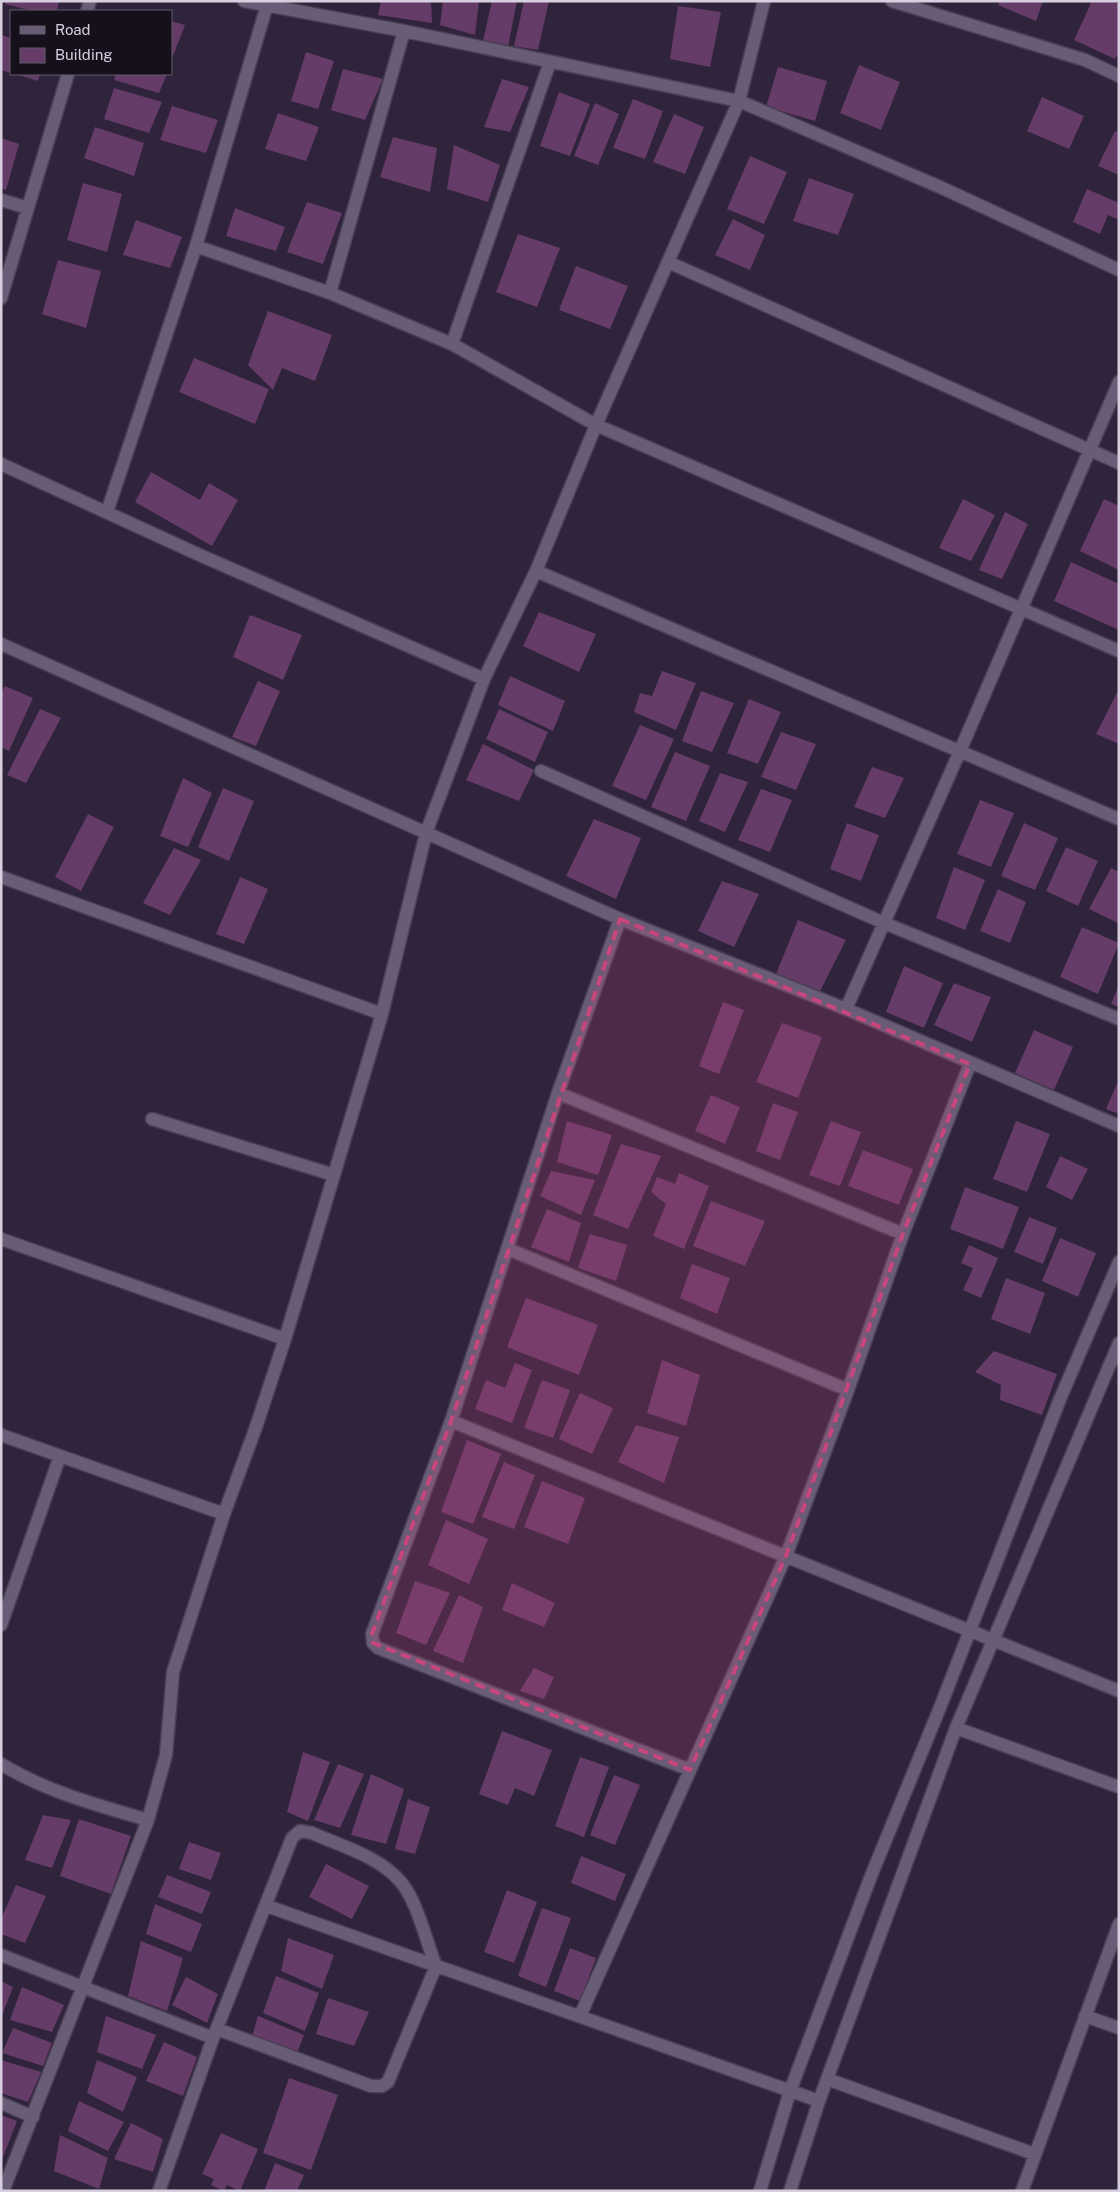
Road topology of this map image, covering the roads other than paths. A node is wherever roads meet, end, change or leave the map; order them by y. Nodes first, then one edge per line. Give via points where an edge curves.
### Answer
1 (244, 1) edge
2 (764, 1) edge
3 (892, 1) edge
4 (267, 6) junction
5 (404, 31) junction
6 (550, 62) junction
7 (68, 75) edge
8 (1119, 76) edge
9 (739, 101) junction
10 (1, 200) edge
11 (28, 208) junction
12 (196, 246) junction
13 (668, 262) junction
14 (1119, 270) edge
15 (330, 293) junction
16 (1, 298) edge
17 (452, 344) junction
18 (1119, 382) edge
19 (596, 425) junction
20 (1090, 450) junction
21 (1119, 463) edge
22 (1, 464) edge
23 (107, 512) junction
24 (536, 571) junction
25 (1022, 609) junction
26 (1, 644) edge
27 (1119, 652) edge
28 (484, 679) junction
29 (960, 751) junction
30 (540, 771) dead end
31 (1119, 819) edge
32 (426, 833) junction
33 (1, 877) edge
34 (620, 919) junction
35 (884, 923) junction
36 (846, 1009) junction
37 (382, 1014) junction
38 (1119, 1019) edge
39 (970, 1064) junction
40 (558, 1093) junction
41 (152, 1119) dead end
42 (1119, 1126) edge
43 (334, 1175) junction
44 (902, 1234) junction
45 (1, 1239) edge
46 (508, 1249) junction
47 (1119, 1262) edge
48 (285, 1339) junction
49 (1119, 1343) edge
50 (848, 1390) junction
51 (451, 1421) junction
52 (1, 1435) edge
53 (60, 1456) junction
54 (224, 1514) junction
55 (786, 1556) junction
56 (1, 1625) edge
57 (970, 1629) junction
58 (994, 1639) junction
59 (1119, 1691) edge
60 (956, 1728) junction
61 (1, 1764) edge
62 (690, 1770) junction
63 (1119, 1787) edge
64 (148, 1820) junction
65 (267, 1906) junction
66 (1119, 1924) edge
67 (1, 1955) edge
68 (436, 1966) junction
69 (83, 1988) junction
70 (580, 2016) junction
71 (1085, 2016) junction
72 (1119, 2028) edge
73 (215, 2034) junction
74 (827, 2080) junction
75 (790, 2091) junction
76 (819, 2101) junction
77 (1, 2103) edge
78 (33, 2117) junction
79 (1034, 2154) junction
80 (3, 2191) edge
81 (159, 2191) edge
82 (760, 2191) edge
83 (790, 2191) edge
84 (1022, 2191) edge

1 - 4 street
2 - 9 street
3 - 8 street via 1085,60
4 - 5 street
4 - 12 street
5 - 6 street
5 - 15 street
6 - 9 street
6 - 17 street
7 - 11 street
9 - 13 street
9 - 14 street via 940,187
10 - 11 street
11 - 16 street
12 - 15 street
12 - 23 street
13 - 19 street
13 - 20 street
15 - 17 street
17 - 19 street
18 - 20 street
19 - 24 street
19 - 25 street
20 - 21 street
20 - 25 street
22 - 23 street
23 - 28 street
24 - 28 street
24 - 29 street
25 - 27 street
25 - 29 street
26 - 32 street
28 - 32 street
29 - 31 street
29 - 35 street
30 - 35 street
32 - 34 street
32 - 37 street
33 - 37 street
34 - 36 street
34 - 40 street
35 - 36 street
35 - 38 street
36 - 39 street
37 - 43 street
39 - 42 street
39 - 44 street
40 - 44 street
40 - 46 street
41 - 43 street
43 - 48 street
44 - 50 street
45 - 48 street
46 - 50 street
46 - 51 street
47 - 57 street via 1060,1400
48 - 54 street
49 - 58 street
50 - 55 street
51 - 55 street
51 - 62 street via 372,1634 373,1643 378,1648
52 - 53 street
53 - 54 street
53 - 56 street
54 - 64 street via 173,1672 166,1755
55 - 57 street
55 - 62 street
57 - 58 street
57 - 75 street via 871,1876
58 - 59 street
58 - 60 street
60 - 63 street
60 - 74 street
61 - 64 street via 49,1790
62 - 70 street
64 - 69 street
65 - 68 street
65 - 68 street via 292,1838 300,1832 312,1833 380,1864 400,1881 412,1902
65 - 73 street
66 - 71 street
67 - 69 street
68 - 70 street
68 - 73 street via 388,2082 382,2086 371,2086
69 - 73 street
69 - 78 street
70 - 75 street
71 - 72 street
71 - 79 street
73 - 81 street
74 - 76 street
74 - 79 street
75 - 76 street
75 - 82 street
76 - 83 street
77 - 78 street
78 - 80 street
79 - 84 street

